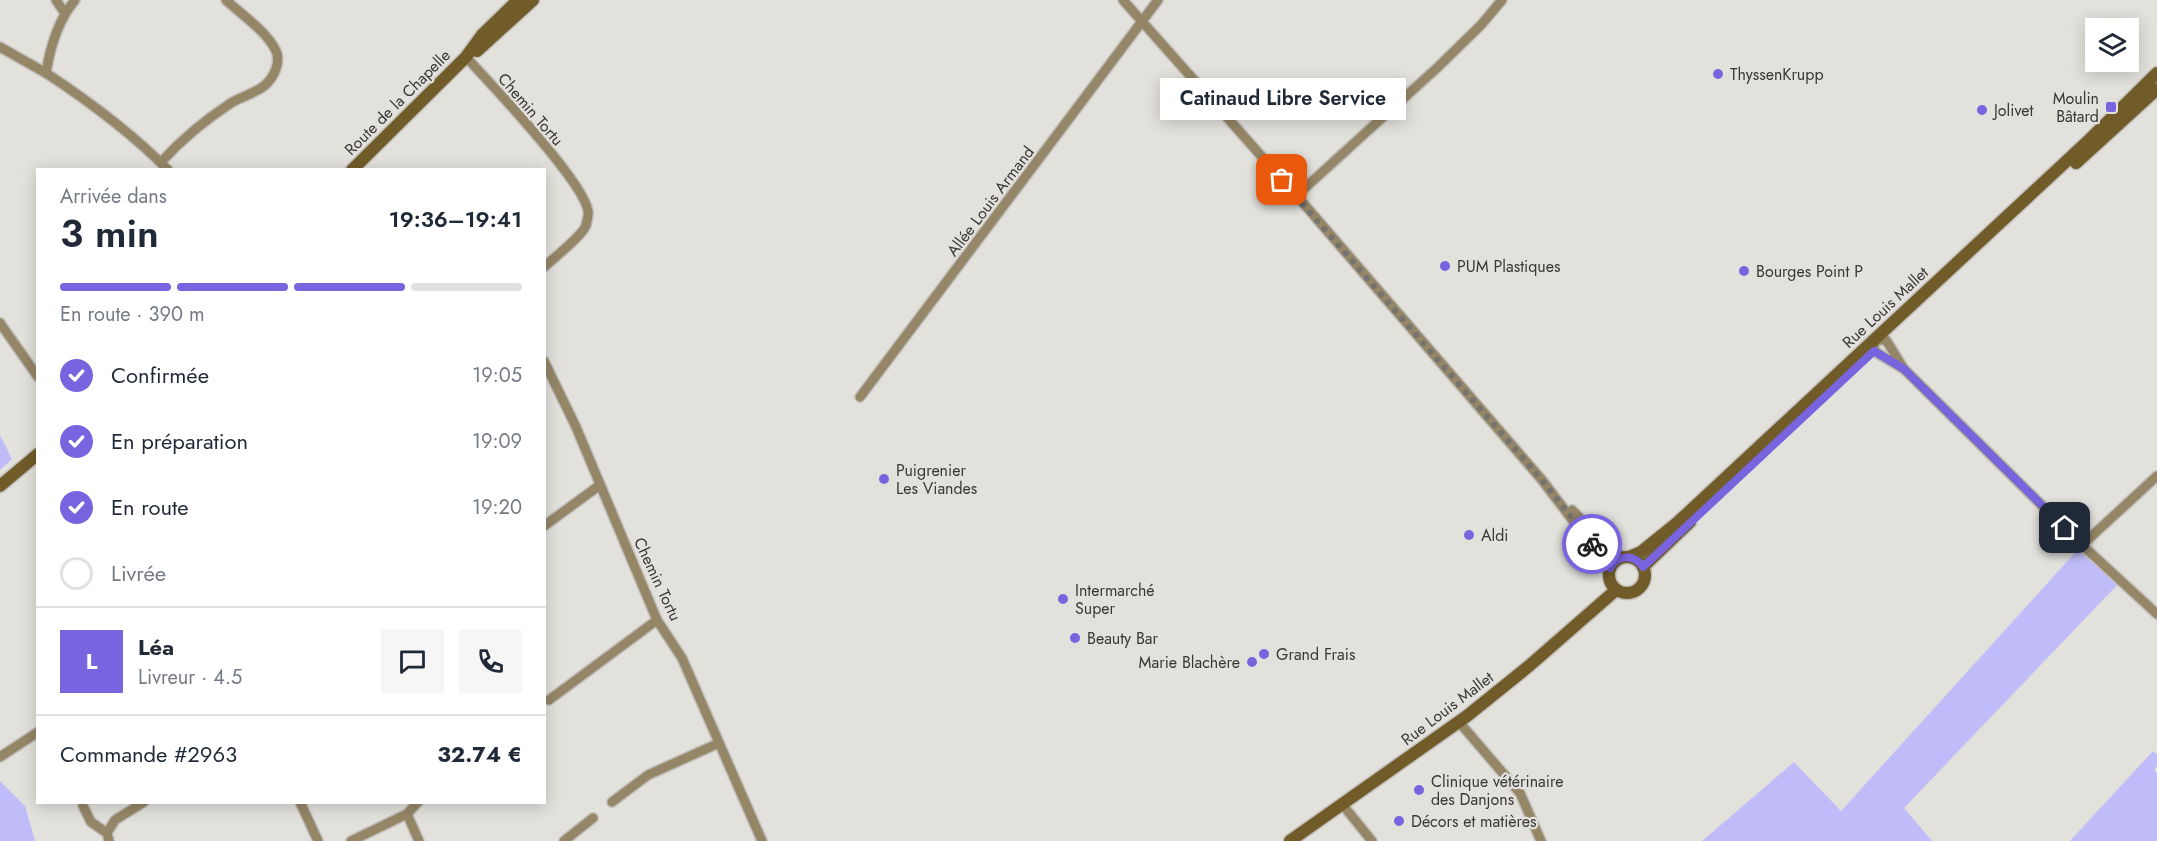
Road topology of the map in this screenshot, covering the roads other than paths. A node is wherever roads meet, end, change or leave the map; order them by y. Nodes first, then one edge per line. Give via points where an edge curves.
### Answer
1 (56, 0) edge
2 (75, 0) edge
3 (226, 0) edge
4 (518, 0) edge
5 (533, 0) edge
6 (1123, 0) edge
7 (1158, 0) edge
8 (1502, 0) edge
9 (64, 12) junction
10 (1142, 22) junction
11 (0, 47) edge
12 (466, 57) junction
13 (46, 73) junction
14 (2157, 73) edge
15 (2157, 89) edge
16 (165, 166) edge
17 (354, 168) edge
18 (1296, 195) junction
19 (546, 265) edge
20 (0, 323) edge
21 (1878, 344) junction
22 (546, 365) edge
23 (1904, 369) junction
24 (36, 374) edge
25 (860, 397) dead end
26 (36, 456) edge
27 (2157, 476) edge
28 (1542, 480) junction
29 (600, 485) junction
30 (0, 486) edge
31 (546, 524) edge
32 (2082, 545) junction
33 (1626, 557) junction
34 (1643, 567) junction
35 (1610, 568) junction
36 (1616, 590) junction
37 (2157, 614) edge
38 (657, 620) junction
39 (549, 700) dead end
40 (1459, 722) junction
41 (36, 733) edge
42 (719, 743) junction
43 (0, 757) edge
44 (612, 802) dead end
45 (141, 804) edge
46 (301, 804) edge
47 (416, 804) edge
48 (1342, 804) junction
49 (83, 806) dead end
50 (406, 814) junction
51 (593, 818) dead end
52 (108, 837) edge
53 (318, 841) edge
54 (351, 841) edge
55 (419, 841) edge
56 (564, 841) edge
57 (762, 841) edge
58 (1290, 841) edge
59 (1372, 841) edge
60 (1541, 841) edge

1 - 9 street
2 - 9 street
3 - 16 street via 276,50 274,73 264,86 210,116 176,145
4 - 12 main road, Route de la Chapelle via 482,35
5 - 12 main road, Route de la Chapelle via 479,50
6 - 10 street
7 - 10 street, Allée Louis Armand
8 - 18 street via 1438,67
9 - 13 street via 49,52
10 - 18 street
10 - 25 street, Allée Louis Armand
11 - 13 street
12 - 17 main road, Route de la Chapelle
12 - 19 street, Chemin Tortu via 534,133 574,184 589,212 586,228
13 - 16 street via 129,132
14 - 21 main road, Rue Louis Mallet
15 - 21 main road, Rue Louis Mallet
18 - 28 street
20 - 24 street
21 - 23 street
21 - 23 street
21 - 33 main road, Rue Louis Mallet via 1677,523 1641,552
21 - 34 main road, Rue Louis Mallet
22 - 29 street, Chemin Tortu
23 - 32 street
26 - 30 main road
27 - 32 street
28 - 33 street via 1605,543
28 - 35 street
29 - 31 street
29 - 38 street, Chemin Tortu
32 - 37 street
33 - 34 main road
33 - 35 main road, Rue Louis Mallet via 1617,559
34 - 36 main road, Rue Louis Mallet via 1644,579 1638,590 1627,594
35 - 36 main road via 1609,580
36 - 40 main road, Rue Louis Mallet
38 - 39 street
38 - 42 street, Chemin Tortu via 682,658
40 - 48 main road, Rue Louis Mallet
40 - 60 street via 1520,793
41 - 43 street
42 - 44 street via 648,775
42 - 57 street, Chemin Tortu
45 - 52 street via 114,820
46 - 53 street
47 - 50 street
48 - 58 main road, Rue Louis Mallet
48 - 59 street
49 - 52 street via 91,822
50 - 54 street
50 - 55 street
51 - 56 street

